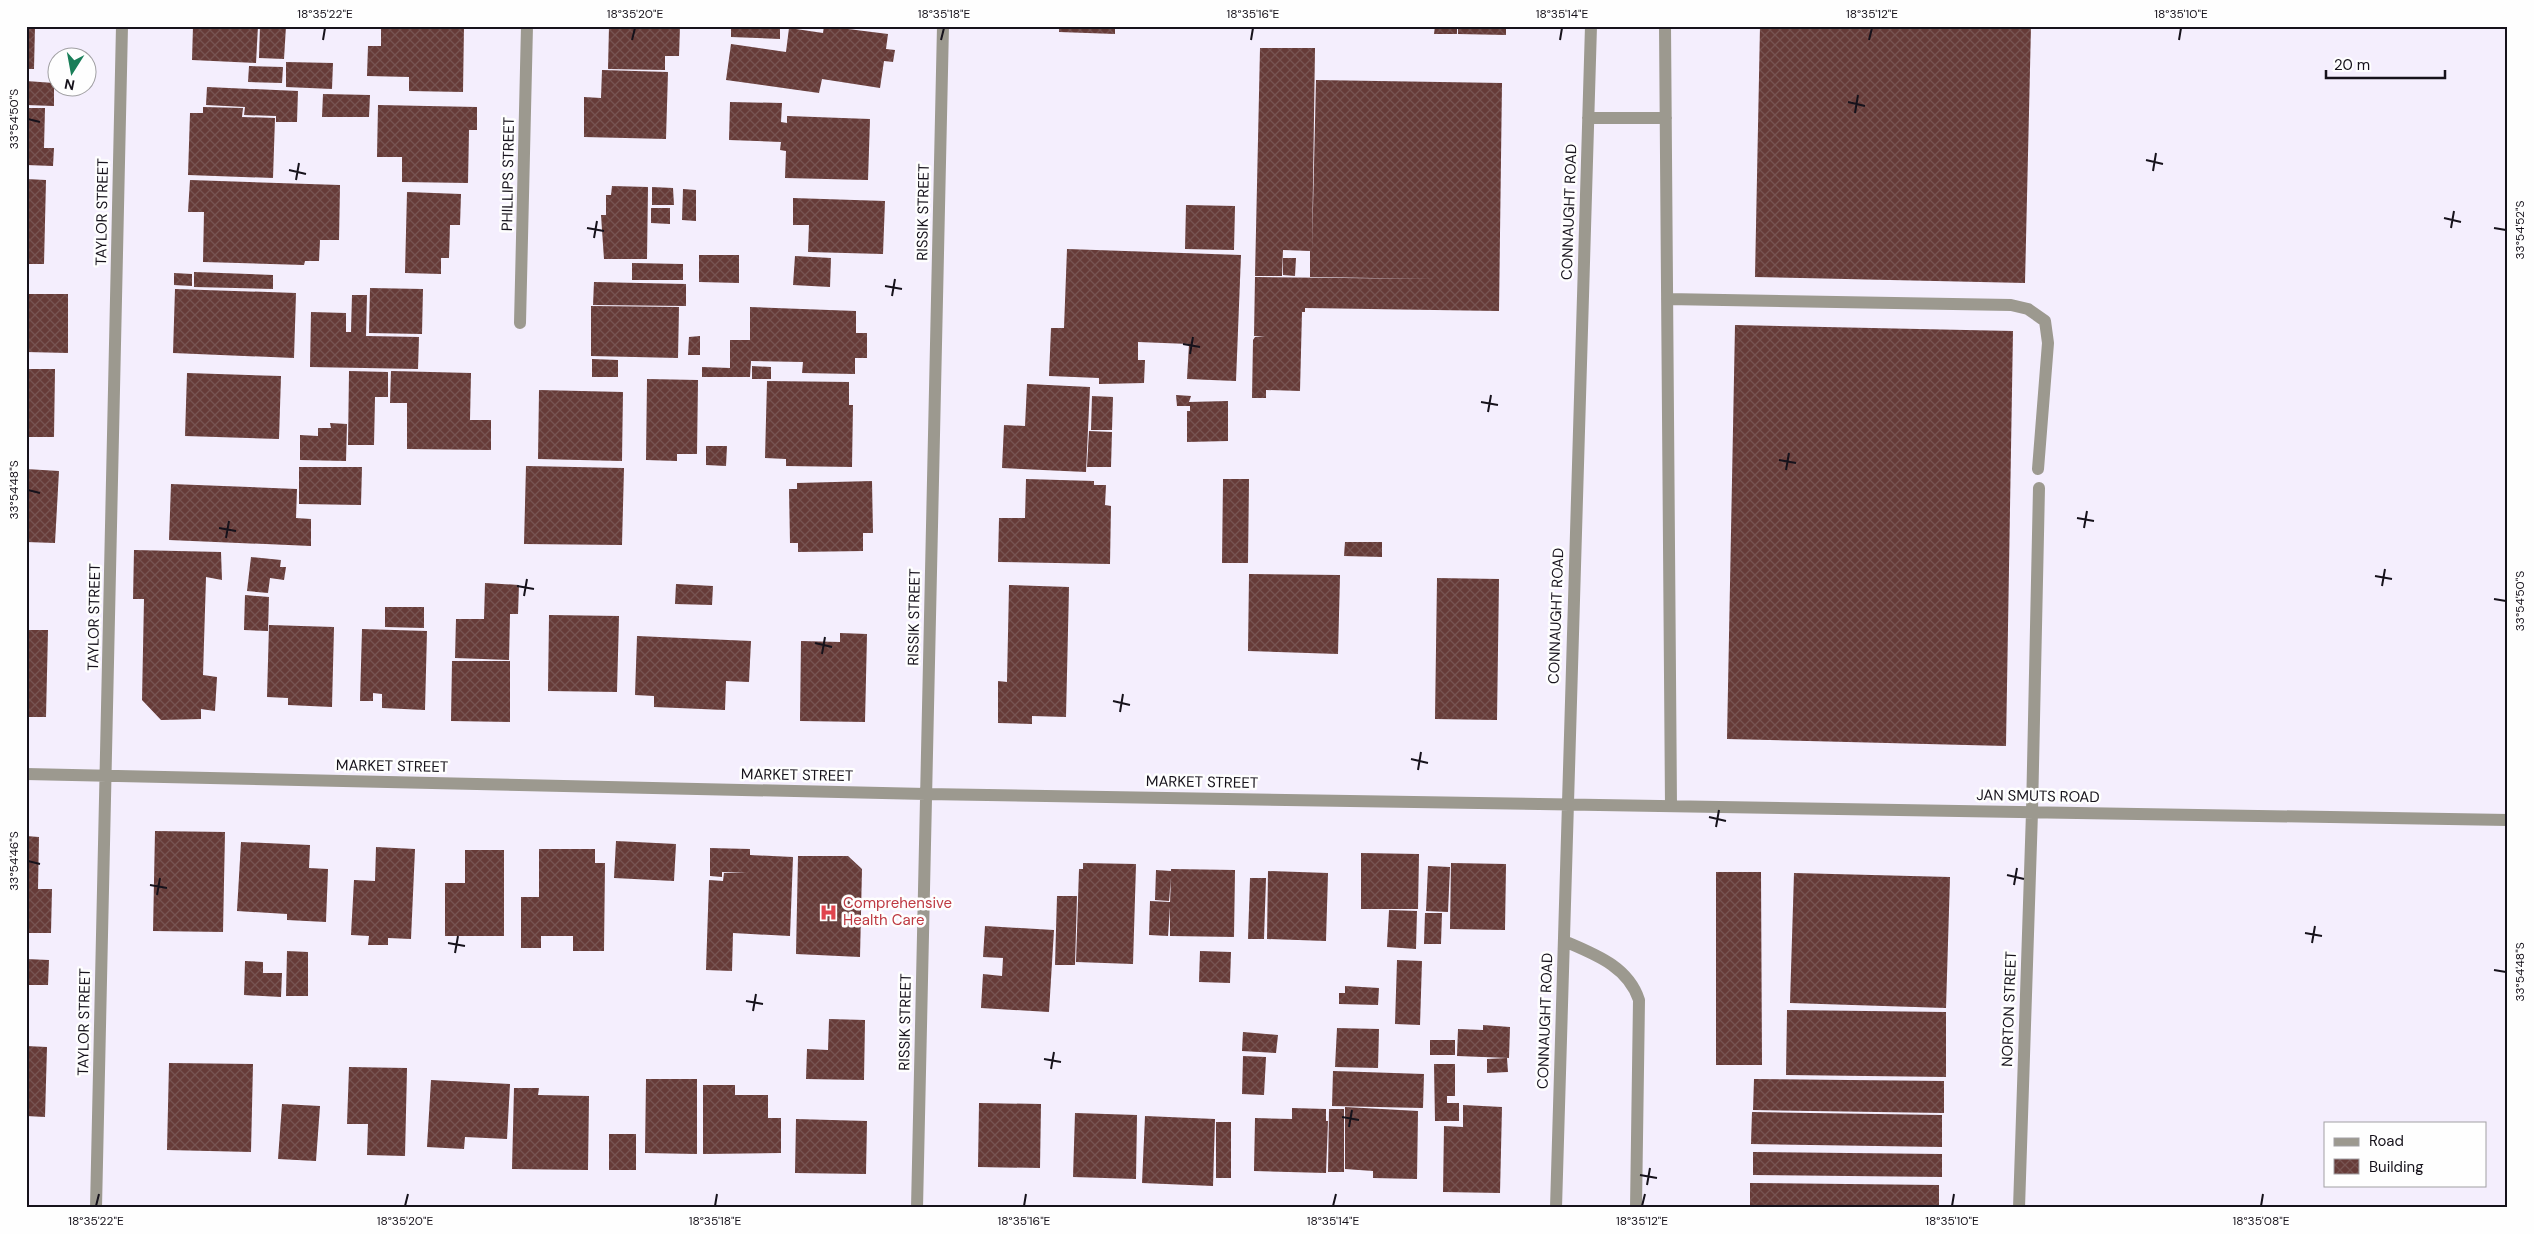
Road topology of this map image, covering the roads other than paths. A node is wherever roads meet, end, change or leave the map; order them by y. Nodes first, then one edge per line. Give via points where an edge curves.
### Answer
1 (122, 26) edge
2 (527, 26) edge
3 (943, 26) edge
4 (1591, 26) edge
5 (1665, 26) edge
6 (1588, 118) junction
7 (1666, 118) junction
8 (1667, 299) junction
9 (520, 323) dead end
10 (2038, 470) dead end
11 (2038, 488) dead end
12 (26, 774) edge
13 (106, 776) junction
14 (926, 794) junction
15 (1568, 804) junction
16 (1671, 806) junction
17 (2032, 812) junction
18 (2508, 820) edge
19 (1564, 941) junction
20 (96, 1208) edge
21 (917, 1208) edge
22 (1556, 1208) edge
23 (1636, 1208) edge
24 (2019, 1208) edge

1 - 13 street, TAYLOR STREET
2 - 9 street, PHILLIPS STREET
3 - 14 street, RISSIK STREET
4 - 6 street, CONNAUGHT ROAD
5 - 7 street
6 - 7 street
6 - 15 street, CONNAUGHT ROAD
7 - 8 street
8 - 10 street via 2011,305 2028,308 2045,321 2048,343
8 - 16 street
11 - 17 street, NORTON STREET
12 - 13 street, MARKET STREET
13 - 14 street, MARKET STREET
13 - 20 street, TAYLOR STREET
14 - 15 street, MARKET STREET
14 - 21 street, RISSIK STREET
15 - 16 street, JAN SMUTS ROAD
15 - 19 street, CONNAUGHT ROAD
16 - 17 street, JAN SMUTS ROAD
17 - 18 street, JAN SMUTS ROAD
17 - 24 street, NORTON STREET
19 - 22 street, CONNAUGHT ROAD
19 - 23 street via 1607,960 1635,988 1639,1000

